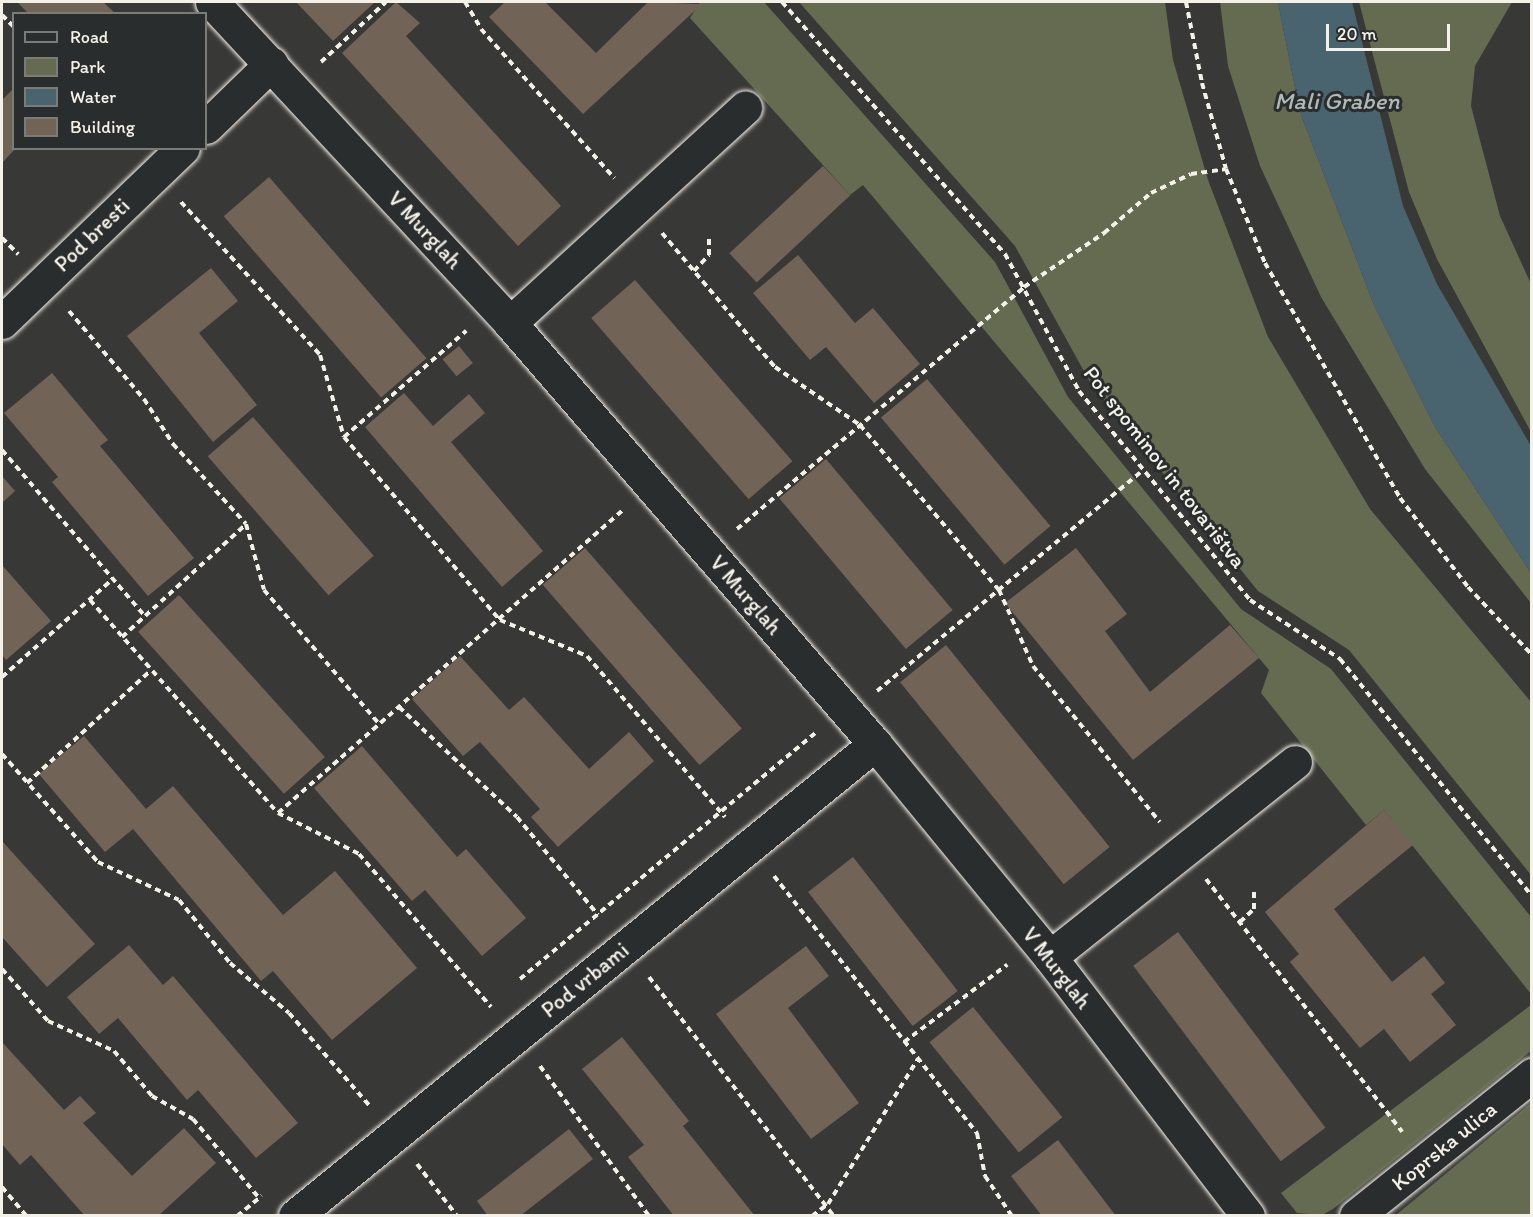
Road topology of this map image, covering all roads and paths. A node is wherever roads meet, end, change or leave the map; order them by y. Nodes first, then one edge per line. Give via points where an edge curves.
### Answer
1 (212, 2) edge
2 (386, 2) edge
3 (465, 2) edge
4 (782, 2) edge
5 (1186, 2) edge
6 (320, 63) dead end
7 (271, 64) junction
8 (745, 108) dead end
9 (207, 126) edge
10 (181, 150) edge
11 (1226, 170) junction
12 (156, 174) junction
13 (639, 206) junction
14 (709, 237) dead end
15 (694, 271) junction
16 (44, 281) junction
17 (1024, 287) junction
18 (2, 322) edge
19 (510, 323) junction
20 (470, 328) dead end
21 (860, 425) junction
22 (344, 437) junction
23 (2, 450) edge
24 (1143, 470) junction
25 (627, 507) dead end
26 (246, 524) junction
27 (732, 534) dead end
28 (114, 578) junction
29 (999, 590) junction
30 (90, 600) junction
31 (145, 616) junction
32 (500, 620) junction
33 (122, 637) junction
34 (1532, 655) edge
35 (151, 670) junction
36 (2, 677) edge
37 (835, 721) junction
38 (380, 724) junction
39 (875, 744) junction
40 (2, 754) edge
41 (1295, 762) dead end
42 (27, 783) junction
43 (720, 812) junction
44 (278, 813) junction
45 (749, 847) junction
46 (1183, 850) junction
47 (1254, 891) dead end
48 (1532, 896) edge
49 (1239, 922) junction
50 (1050, 957) junction
51 (1012, 961) dead end
52 (2, 969) edge
53 (517, 982) dead end
54 (499, 997) dead end
55 (490, 1005) junction
56 (481, 1012) dead end
57 (516, 1036) junction
58 (904, 1042) junction
59 (918, 1059) junction
60 (1532, 1075) edge
61 (378, 1098) dead end
62 (369, 1105) junction
63 (360, 1113) dead end
64 (394, 1136) junction
65 (1425, 1161) junction
66 (2, 1187) edge
67 (268, 1190) dead end
68 (259, 1198) junction
69 (281, 1211) edge
70 (26, 1215) edge
71 (237, 1215) edge
72 (457, 1215) edge
73 (649, 1215) edge
74 (812, 1215) edge
75 (1012, 1215) edge
76 (1248, 1215) edge
77 (1356, 1215) edge

1 - 7 street, V Murglah
2 - 6 path
3 - 13 path via 481,29
4 - 17 path, Pot spominov in tovarištva via 1005,254
5 - 11 path
7 - 9 street
7 - 19 street, V Murglah
8 - 13 street
10 - 12 street, Pod bresti
11 - 17 path via 1191,174 1151,193 1104,233
11 - 34 path via 1265,263 1400,498 1468,587
12 - 16 street, Pod bresti
12 - 22 path via 320,355
13 - 15 path
13 - 19 street
14 - 15 path via 709,255
15 - 21 path via 775,367
16 - 18 street, Pod bresti
16 - 26 path via 144,399 173,444
17 - 21 path
17 - 24 path, Pot spominov in tovarištva via 1079,391
19 - 37 street, V Murglah
20 - 22 path
21 - 27 path
21 - 29 path
22 - 32 path
23 - 28 path
24 - 29 path
24 - 48 path, Pot spominov in tovarištva via 1250,600 1340,659
25 - 32 path
26 - 31 path
26 - 38 path via 264,590
28 - 30 path
28 - 31 path
29 - 37 path
29 - 46 path via 1032,666
30 - 33 path
30 - 36 path
31 - 33 path
32 - 38 path
32 - 43 path via 587,656
33 - 35 path
35 - 42 path
35 - 44 path
37 - 39 street, V Murglah
37 - 43 path
38 - 44 path
39 - 45 street, Pod vrbami
39 - 50 street, V Murglah
40 - 42 path
41 - 46 street
42 - 62 path via 98,862 179,900 230,963 289,1013
43 - 45 path
43 - 53 path
44 - 55 path via 359,854
45 - 57 street, Pod vrbami
45 - 58 path
46 - 49 path
46 - 50 street
47 - 49 path via 1254,909
49 - 65 path
50 - 76 street, V Murglah
51 - 58 path
52 - 68 path via 48,1021 114,1051 152,1096 193,1119
54 - 55 path
55 - 56 path
55 - 57 path
57 - 64 street, Pod vrbami
57 - 73 path
58 - 59 path
59 - 74 path via 828,1204
59 - 75 path via 977,1133 985,1176
60 - 65 street, Koprska ulica
61 - 62 path
62 - 63 path
64 - 69 street, Pod vrbami
64 - 72 path
65 - 77 street, Koprska ulica
66 - 70 path
67 - 68 path
68 - 69 path
68 - 71 path

